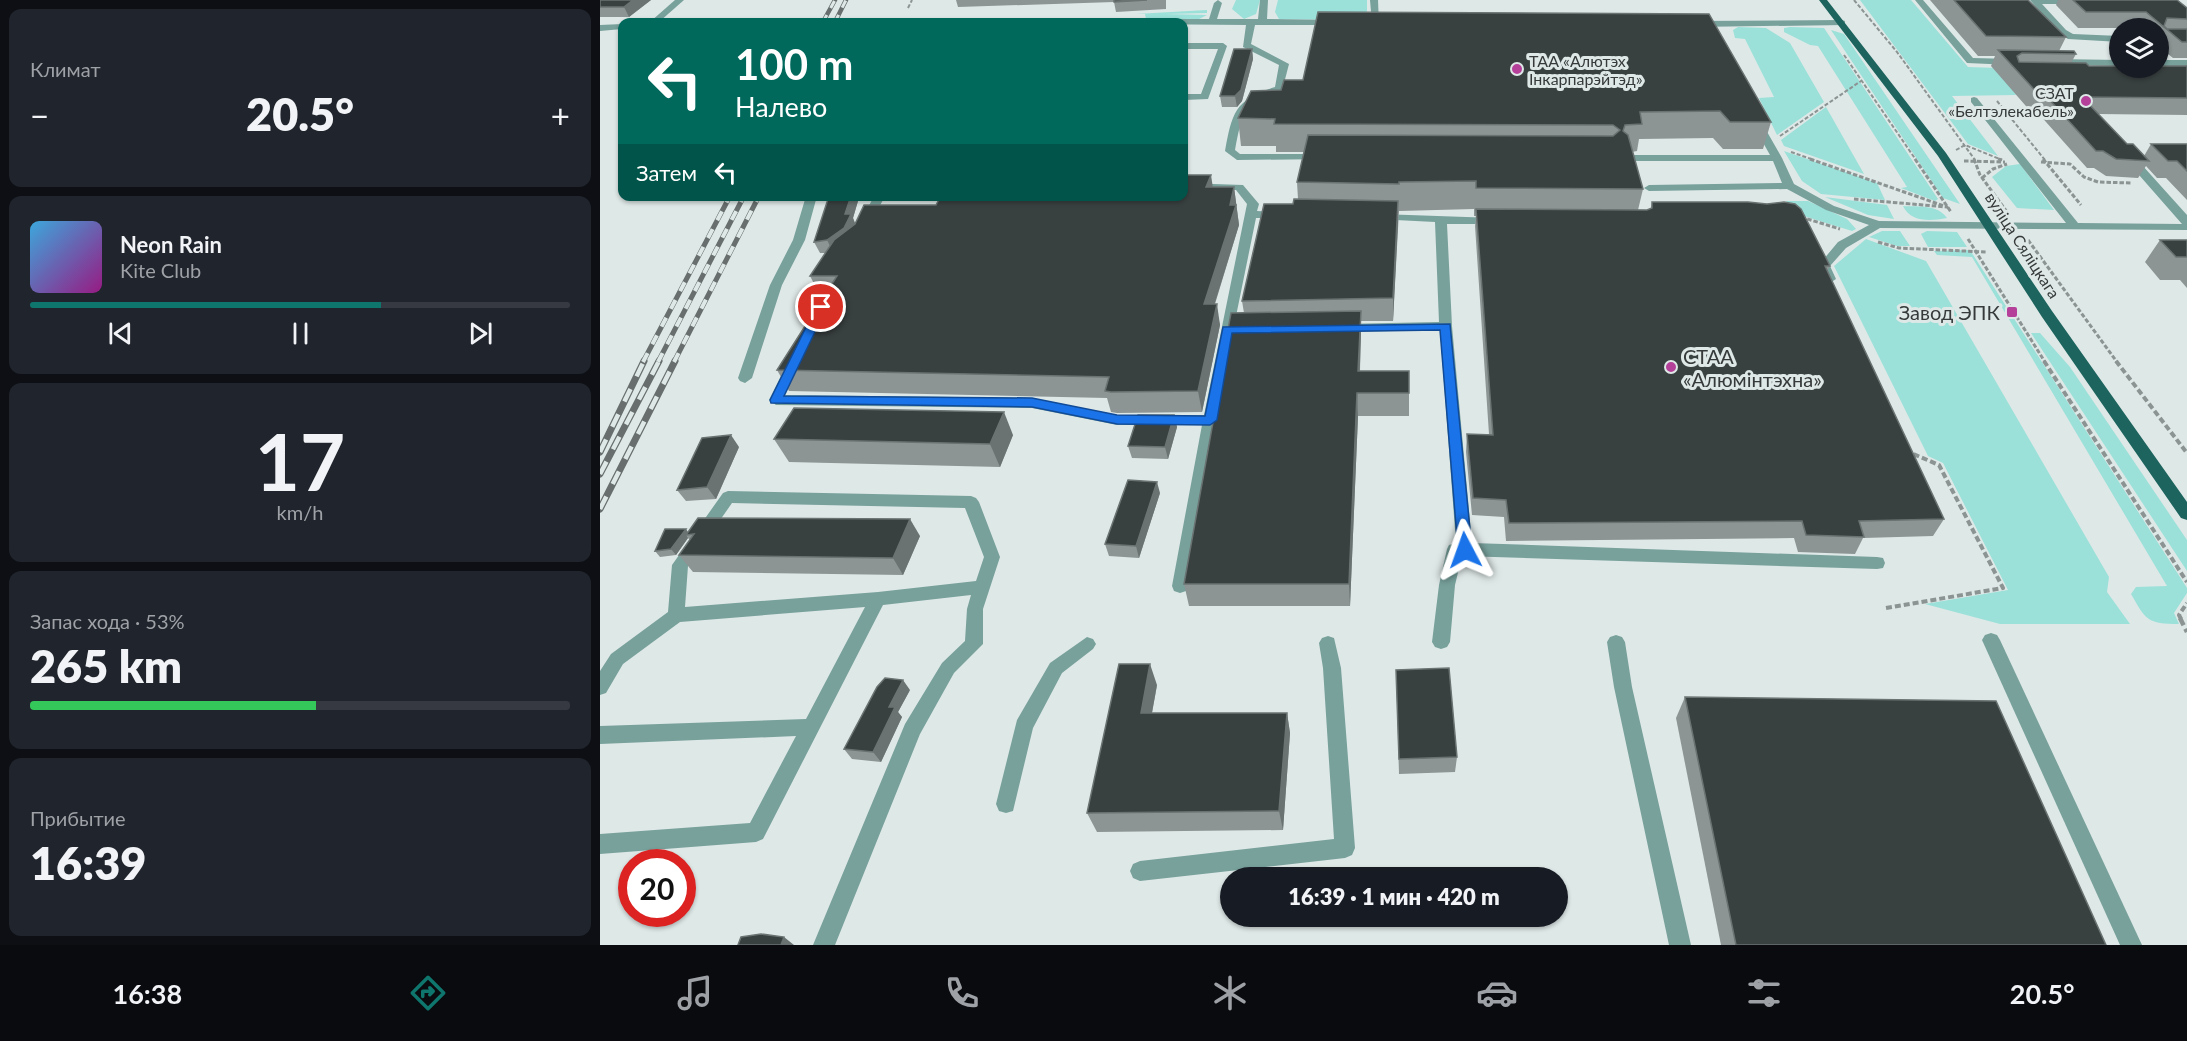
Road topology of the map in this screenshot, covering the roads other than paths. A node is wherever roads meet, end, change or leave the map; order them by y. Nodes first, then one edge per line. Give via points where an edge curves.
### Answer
1 (680, 0) edge
2 (1264, 0) edge
3 (1374, 0) edge
4 (1823, 0) edge
5 (1919, 0) edge
6 (2034, 0) edge
7 (2083, 1) edge
8 (1218, 3) dead end
9 (659, 18) edge
10 (1188, 22) edge
11 (1212, 22) junction
12 (1256, 22) junction
13 (1342, 22) edge
14 (1365, 22) edge
15 (1376, 22) junction
16 (1388, 23) edge
17 (1842, 23) junction
18 (1683, 24) edge
19 (618, 27) edge
20 (600, 28) edge
21 (2109, 38) edge
22 (1188, 46) edge
23 (2028, 62) edge
24 (2039, 62) edge
25 (2109, 63) edge
26 (2169, 63) edge
27 (2187, 63) edge
28 (1188, 97) edge
29 (1974, 100) dead end
30 (1753, 116) edge
31 (2124, 152) edge
32 (1338, 157) edge
33 (1625, 158) edge
34 (1777, 158) junction
35 (1188, 186) edge
36 (1789, 186) junction
37 (1649, 188) dead end
38 (811, 201) edge
39 (878, 201) edge
40 (1251, 214) junction
41 (1298, 215) edge
42 (1370, 217) edge
43 (1441, 221) junction
44 (1512, 221) edge
45 (2187, 222) edge
46 (1878, 224) junction
47 (1989, 226) junction
48 (2075, 227) junction
49 (2187, 227) edge
50 (861, 234) edge
51 (835, 259) edge
52 (1834, 288) edge
53 (1446, 326) junction
54 (811, 328) edge
55 (1331, 328) edge
56 (1262, 329) edge
57 (1227, 330) junction
58 (801, 348) edge
59 (745, 378) dead end
60 (1210, 420) junction
61 (2187, 514) edge
62 (1465, 550) junction
63 (1877, 563) dead end
64 (1180, 586) dead end
65 (982, 587) junction
66 (878, 599) junction
67 (676, 615) junction
68 (1991, 640) dead end
69 (1441, 642) dead end
70 (1616, 642) dead end
71 (1328, 643) dead end
72 (1087, 644) dead end
73 (600, 687) edge
74 (811, 727) junction
75 (600, 735) edge
76 (1006, 804) dead end
77 (600, 844) edge
78 (1140, 871) dead end
79 (824, 945) edge
80 (1680, 945) edge
81 (2131, 945) edge

1 - 9 lane
2 - 12 lane
3 - 15 lane
4 - 17 main road, вуліца Сяліцкага
5 - 23 lane via 1970,62
6 - 7 lane
6 - 21 lane via 2063,32
8 - 11 lane
10 - 11 lane
11 - 12 lane
12 - 13 lane
12 - 32 lane via 1246,45 1284,64 1280,89 1253,96 1237,114 1230,151 1237,157
14 - 15 lane
15 - 16 lane
17 - 18 lane via 1720,28
17 - 47 main road, вуліца Сяліцкага via 1942,155
19 - 20 lane
22 - 28 lane via 1223,46 1205,97
24 - 25 lane
26 - 27 lane
29 - 48 lane
30 - 34 lane
31 - 45 lane
33 - 34 lane
34 - 36 lane
35 - 40 lane via 1239,187 1253,204
36 - 37 lane
36 - 46 lane via 1830,207
38 - 59 lane via 799,240 776,285
39 - 50 lane
40 - 41 lane
40 - 57 lane
42 - 43 lane
43 - 44 lane
43 - 53 lane
46 - 47 lane
46 - 52 lane via 1831,255 1824,266
47 - 48 lane
47 - 61 main road, вуліца Сяліцкага
48 - 49 lane
51 - 54 lane via 811,299 821,307
53 - 55 lane
53 - 62 lane
56 - 57 lane
57 - 60 lane
58 - 60 lane via 776,400 1032,403 1117,420
60 - 64 lane
62 - 63 lane
62 - 69 lane via 1455,549
65 - 66 lane
65 - 67 lane via 992,557 971,502 728,497 680,565
65 - 79 lane via 975,609 974,644 948,668 912,730
66 - 67 lane
66 - 74 lane
67 - 73 lane via 617,660
68 - 81 lane
70 - 80 lane
71 - 78 lane via 1345,848
72 - 76 lane via 1056,668 1024,726
74 - 75 lane
74 - 77 lane via 756,832

